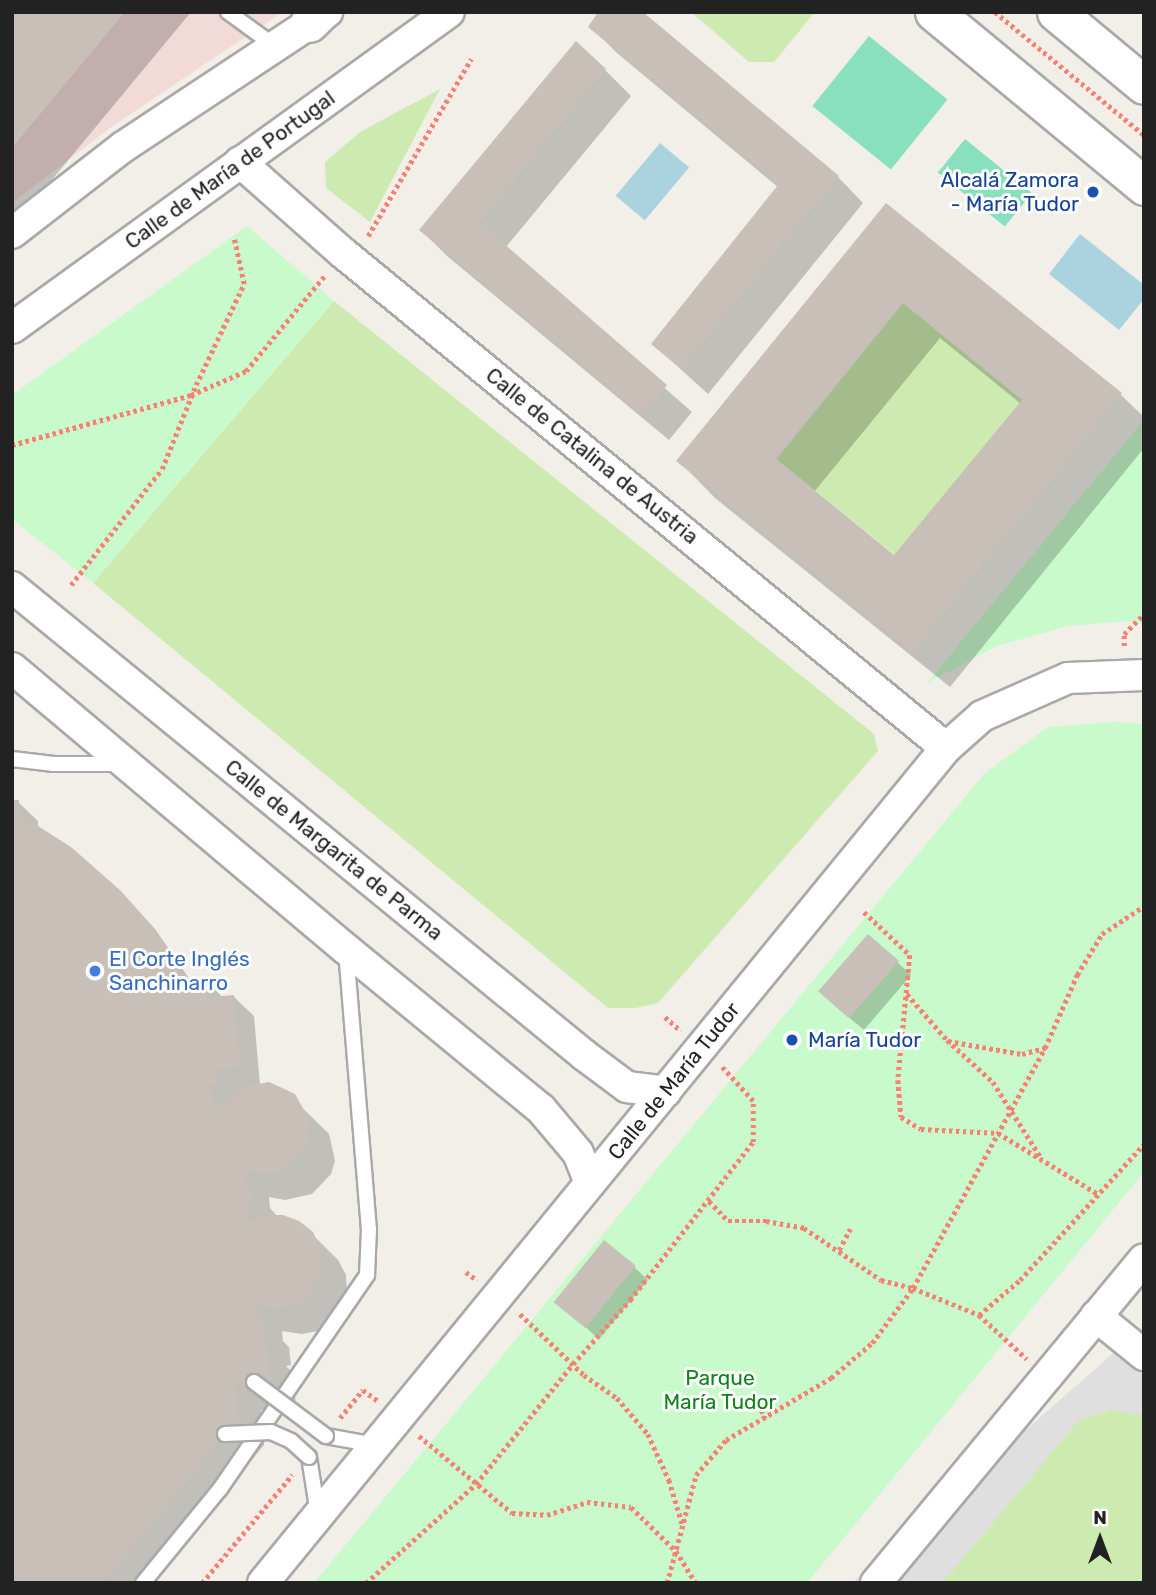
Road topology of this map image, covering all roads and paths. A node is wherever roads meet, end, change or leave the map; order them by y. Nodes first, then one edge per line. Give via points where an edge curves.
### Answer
1 (228, 12) edge
2 (449, 12) edge
3 (934, 12) edge
4 (995, 12) edge
5 (1056, 12) edge
6 (319, 16) edge
7 (277, 48) junction
8 (471, 59) dead end
9 (1144, 85) edge
10 (1144, 135) edge
11 (240, 162) junction
12 (1144, 186) edge
13 (12, 233) edge
14 (368, 236) dead end
15 (234, 238) dead end
16 (325, 275) dead end
17 (12, 328) edge
18 (191, 395) junction
19 (12, 445) edge
20 (71, 585) dead end
21 (12, 587) edge
22 (1144, 614) edge
23 (1124, 646) dead end
24 (12, 668) edge
25 (1144, 675) edge
26 (946, 748) junction
27 (12, 759) edge
28 (124, 764) junction
29 (1144, 906) edge
30 (864, 912) dead end
31 (346, 949) junction
32 (906, 993) junction
33 (947, 1040) junction
34 (701, 1048) junction
35 (1045, 1048) junction
36 (666, 1092) junction
37 (1010, 1112) junction
38 (998, 1133) junction
39 (1144, 1144) edge
40 (1043, 1160) junction
41 (590, 1183) junction
42 (1098, 1194) junction
43 (709, 1201) junction
44 (850, 1229) dead end
45 (839, 1250) junction
46 (1139, 1276) edge
47 (914, 1289) junction
48 (499, 1297) junction
49 (979, 1315) junction
50 (1096, 1316) junction
51 (1144, 1355) edge
52 (572, 1364) junction
53 (1045, 1378) junction
54 (254, 1382) dead end
55 (753, 1391) dead end
56 (400, 1418) junction
57 (765, 1418) junction
58 (225, 1434) dead end
59 (377, 1445) junction
60 (475, 1484) junction
61 (318, 1516) junction
62 (683, 1526) junction
63 (676, 1551) junction
64 (143, 1583) edge
65 (263, 1583) edge
66 (366, 1583) edge
67 (667, 1583) edge
68 (696, 1583) edge
69 (876, 1583) edge

1 - 7 lane
2 - 11 street, Calle de María de Portugal
3 - 12 street
4 - 10 path
5 - 9 street
6 - 7 street
7 - 13 street via 122,147
8 - 14 path
11 - 17 street, Calle de María de Portugal
11 - 26 street, Calle de Catalina de Austria via 343,253
15 - 18 path via 244,284
16 - 18 path via 246,371
18 - 19 path
18 - 20 path via 162,469
21 - 36 street, Calle de Margarita de Parma via 584,1055 627,1087
22 - 23 path via 1124,634
24 - 28 street
25 - 26 street, Calle de María Tudor via 1068,678 982,716
26 - 34 street, Calle de María Tudor
27 - 28 lane
28 - 31 street
29 - 35 path via 1102,934 1077,975
30 - 32 path via 910,955
31 - 41 street via 541,1109 578,1153
31 - 64 lane via 369,1230 367,1275 220,1489
32 - 33 path
32 - 38 path via 898,1080 901,1117 920,1129
33 - 35 path via 1023,1054
33 - 37 path via 993,1082
34 - 36 street, Calle de María Tudor
34 - 43 path via 753,1101 753,1142
35 - 37 path
36 - 41 street, Calle de María Tudor
37 - 38 path
37 - 40 path
38 - 40 path
38 - 47 path
39 - 42 path
40 - 42 path
41 - 48 street, Calle de María Tudor
42 - 49 path via 1028,1272
43 - 45 path via 728,1221 804,1227
43 - 52 path
44 - 45 path
45 - 47 path via 881,1280
46 - 50 street
47 - 49 path
47 - 57 path via 862,1352 831,1378
48 - 52 path
48 - 56 street, Calle de María Tudor
49 - 53 path
50 - 51 street
50 - 53 street
52 - 60 path
52 - 62 path via 617,1398 648,1434 670,1480
53 - 69 street
54 - 59 lane, bridge via 326,1436
55 - 57 path
56 - 59 street, Calle de María Tudor
56 - 60 path
57 - 62 path via 726,1440 696,1475
58 - 61 lane, bridge via 271,1432 291,1441 309,1457
59 - 61 street, Calle de María Tudor
60 - 63 path via 512,1513 547,1515 587,1502 631,1507
60 - 66 path
61 - 65 street, Calle de María Tudor
62 - 63 path
63 - 67 path
63 - 68 path

